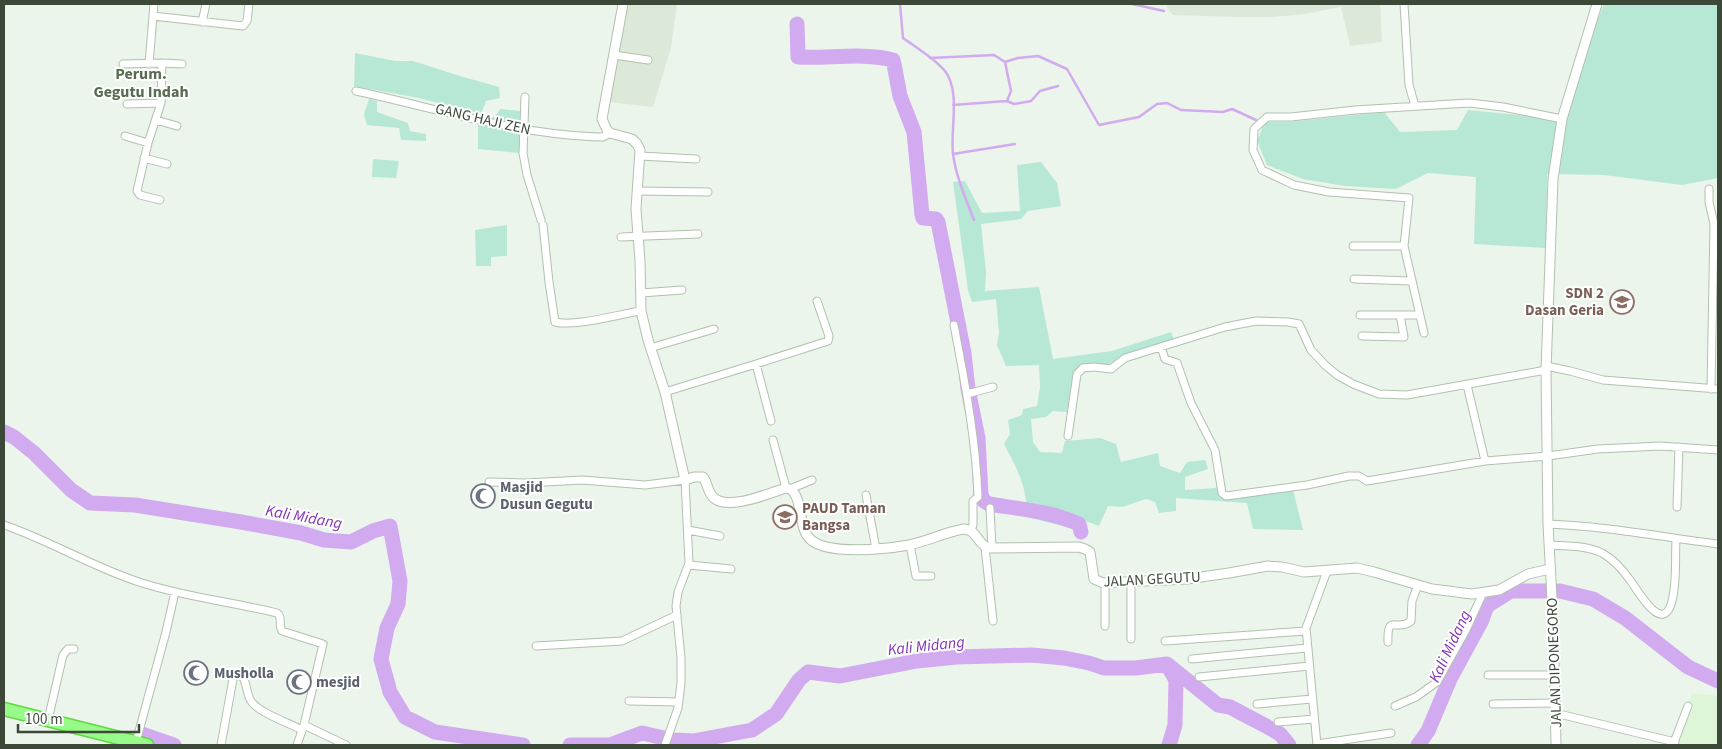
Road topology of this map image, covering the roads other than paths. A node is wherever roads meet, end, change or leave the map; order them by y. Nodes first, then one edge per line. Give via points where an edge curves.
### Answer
1 (154, 4) edge
2 (206, 4) edge
3 (249, 4) edge
4 (623, 4) edge
5 (1404, 4) edge
6 (1597, 4) edge
7 (153, 16) junction
8 (202, 22) junction
9 (614, 55) junction
10 (648, 60) dead end
11 (162, 63) junction
12 (123, 64) dead end
13 (149, 64) junction
14 (182, 64) dead end
15 (356, 92) dead end
16 (525, 97) dead end
17 (161, 103) junction
18 (127, 104) dead end
19 (1415, 106) junction
20 (1562, 119) junction
21 (156, 120) junction
22 (177, 126) dead end
23 (524, 130) junction
24 (610, 133) junction
25 (125, 136) dead end
26 (148, 144) junction
27 (640, 156) junction
28 (144, 158) junction
29 (696, 159) dead end
30 (167, 164) dead end
31 (1709, 189) dead end
32 (637, 191) junction
33 (708, 192) dead end
34 (160, 200) dead end
35 (698, 234) dead end
36 (638, 236) junction
37 (621, 237) dead end
38 (1352, 246) dead end
39 (1404, 246) junction
40 (1354, 279) dead end
41 (1411, 281) junction
42 (682, 290) dead end
43 (641, 293) junction
44 (817, 302) dead end
45 (641, 311) junction
46 (1360, 315) dead end
47 (1400, 315) junction
48 (1419, 315) junction
49 (954, 325) dead end
50 (714, 329) dead end
51 (1424, 332) dead end
52 (1362, 336) dead end
53 (1161, 346) junction
54 (650, 348) junction
55 (756, 364) junction
56 (1546, 368) junction
57 (1467, 385) junction
58 (993, 386) dead end
59 (1715, 389) edge
60 (665, 392) junction
61 (969, 393) junction
62 (771, 421) dead end
63 (1068, 436) dead end
64 (773, 440) dead end
65 (1679, 447) junction
66 (1718, 450) edge
67 (1548, 456) junction
68 (1484, 461) junction
69 (685, 480) junction
70 (812, 480) dead end
71 (489, 482) dead end
72 (788, 488) junction
73 (866, 495) dead end
74 (1678, 507) dead end
75 (990, 508) dead end
76 (1548, 524) junction
77 (4, 525) edge
78 (688, 530) junction
79 (971, 530) junction
80 (720, 536) dead end
81 (1676, 539) junction
82 (1718, 544) edge
83 (910, 545) junction
84 (1549, 545) junction
85 (988, 548) junction
86 (876, 549) junction
87 (689, 565) junction
88 (730, 569) dead end
89 (1550, 569) junction
90 (1327, 571) junction
91 (931, 576) dead end
92 (1131, 582) junction
93 (1105, 583) junction
94 (1418, 586) junction
95 (174, 592) junction
96 (1484, 593) junction
97 (677, 615) junction
98 (994, 620) dead end
99 (1105, 626) dead end
100 (1306, 631) junction
101 (1131, 638) dead end
102 (1165, 641) dead end
103 (1388, 642) dead end
104 (536, 646) dead end
105 (1307, 648) junction
106 (74, 649) dead end
107 (1192, 659) dead end
108 (1308, 666) junction
109 (1488, 675) dead end
110 (1555, 675) junction
111 (1200, 677) dead end
112 (1312, 699) junction
113 (629, 701) dead end
114 (679, 702) junction
115 (1555, 703) junction
116 (1257, 704) dead end
117 (1493, 704) dead end
118 (1395, 706) dead end
119 (1688, 706) dead end
120 (4, 709) edge
121 (1555, 713) junction
122 (1314, 719) junction
123 (48, 720) junction
124 (1278, 722) dead end
125 (303, 728) junction
126 (1391, 733) dead end
127 (1674, 743) edge
128 (142, 744) edge
129 (221, 745) edge
130 (297, 745) edge
131 (346, 745) edge
132 (665, 745) edge
133 (1317, 745) edge
134 (1556, 745) edge

1 - 7 street
2 - 8 street
3 - 8 street via 247,21 243,26
4 - 9 street
5 - 19 street via 1409,85
6 - 20 street, JALAN DIPONEGORO
7 - 8 street
7 - 13 street
9 - 10 street
9 - 24 street via 602,119
11 - 13 street
11 - 14 street
11 - 17 street
12 - 13 street
15 - 23 street, GANG HAJI ZEN
16 - 23 street
17 - 18 street
17 - 21 street
19 - 20 street via 1470,104
19 - 39 street via 1267,117 1254,129 1253,150 1262,170 1294,185 1329,192 1409,198
20 - 56 street, JALAN DIPONEGORO via 1553,179
21 - 22 street
21 - 26 street
23 - 24 street, GANG HAJI ZEN via 597,137
23 - 45 street via 524,160 542,223 555,322 568,323
24 - 27 street via 635,142
25 - 26 street
26 - 28 street
27 - 29 street
27 - 32 street
28 - 30 street
28 - 34 street via 137,194
31 - 59 street via 1714,224
32 - 33 street
32 - 36 street
35 - 36 street
36 - 37 street
36 - 43 street
38 - 39 street
39 - 41 street
40 - 41 street
41 - 48 street
42 - 43 street
43 - 45 street
44 - 55 street via 828,341
45 - 54 street
46 - 47 street
47 - 48 street
47 - 52 street via 1404,337
48 - 51 street
49 - 61 street
50 - 54 street
53 - 57 street via 1243,323 1288,322 1301,326 1311,350 1325,365 1367,390 1390,396
53 - 63 street via 1125,358 1112,369 1086,367 1080,370
53 - 68 street via 1165,359 1177,363 1191,403 1215,450 1222,493 1226,496 1349,476 1359,476 1367,481
54 - 60 street
55 - 60 street
55 - 62 street
56 - 57 street
56 - 59 street via 1602,380
56 - 67 street, JALAN DIPONEGORO
57 - 68 street
58 - 61 street
60 - 69 street
61 - 79 street via 978,498 973,501
64 - 72 street
65 - 66 street
65 - 67 street via 1598,449
65 - 74 street
67 - 68 street
67 - 76 street, JALAN DIPONEGORO
69 - 71 street via 645,485 582,480
69 - 72 street via 702,477 712,496 723,501 754,499
69 - 78 street
70 - 72 street
72 - 86 street via 796,494 804,530 814,542 829,548
73 - 86 street
75 - 85 street
76 - 81 street via 1607,528
76 - 84 street, JALAN DIPONEGORO
77 - 95 street via 89,563
78 - 80 street
78 - 87 street
79 - 83 street via 959,530
79 - 85 street
81 - 82 street
81 - 84 street via 1672,602 1666,612 1660,614 1648,606 1630,580 1603,554 1580,547
83 - 86 street
83 - 91 street via 916,576
84 - 89 street, JALAN DIPONEGORO
85 - 93 street, JALAN GEGUTU via 1079,547 1091,554 1094,579
85 - 98 street
87 - 88 street
87 - 97 street via 678,592
89 - 96 street, JALAN GEGUTU via 1533,572 1500,590
89 - 110 street, JALAN DIPONEGORO
90 - 92 street, JALAN GEGUTU via 1304,572 1268,566 1213,576
90 - 94 street, JALAN GEGUTU via 1357,568
90 - 100 street
92 - 93 street, JALAN GEGUTU
92 - 101 street
93 - 99 street
94 - 96 street, JALAN GEGUTU via 1459,593
94 - 103 street via 1412,601 1411,621 1391,625 1387,629
95 - 125 street via 277,613 282,631 323,644
95 - 128 street
96 - 118 street via 1437,682 1416,697
97 - 104 street via 622,641
97 - 114 street via 681,658
100 - 102 street
100 - 105 street
105 - 107 street
105 - 108 street
106 - 123 street via 68,649 63,655
108 - 111 street
108 - 112 street
109 - 110 street
110 - 115 street, JALAN DIPONEGORO
112 - 116 street
112 - 122 street
113 - 114 street
114 - 132 street
115 - 117 street
115 - 121 street, JALAN DIPONEGORO
119 - 127 street
120 - 123 highway
121 - 127 street
121 - 134 street, JALAN DIPONEGORO
122 - 124 street
122 - 133 street
123 - 128 highway
125 - 129 street via 253,703 244,679 241,674 236,674
125 - 130 street
125 - 131 street
126 - 133 street

